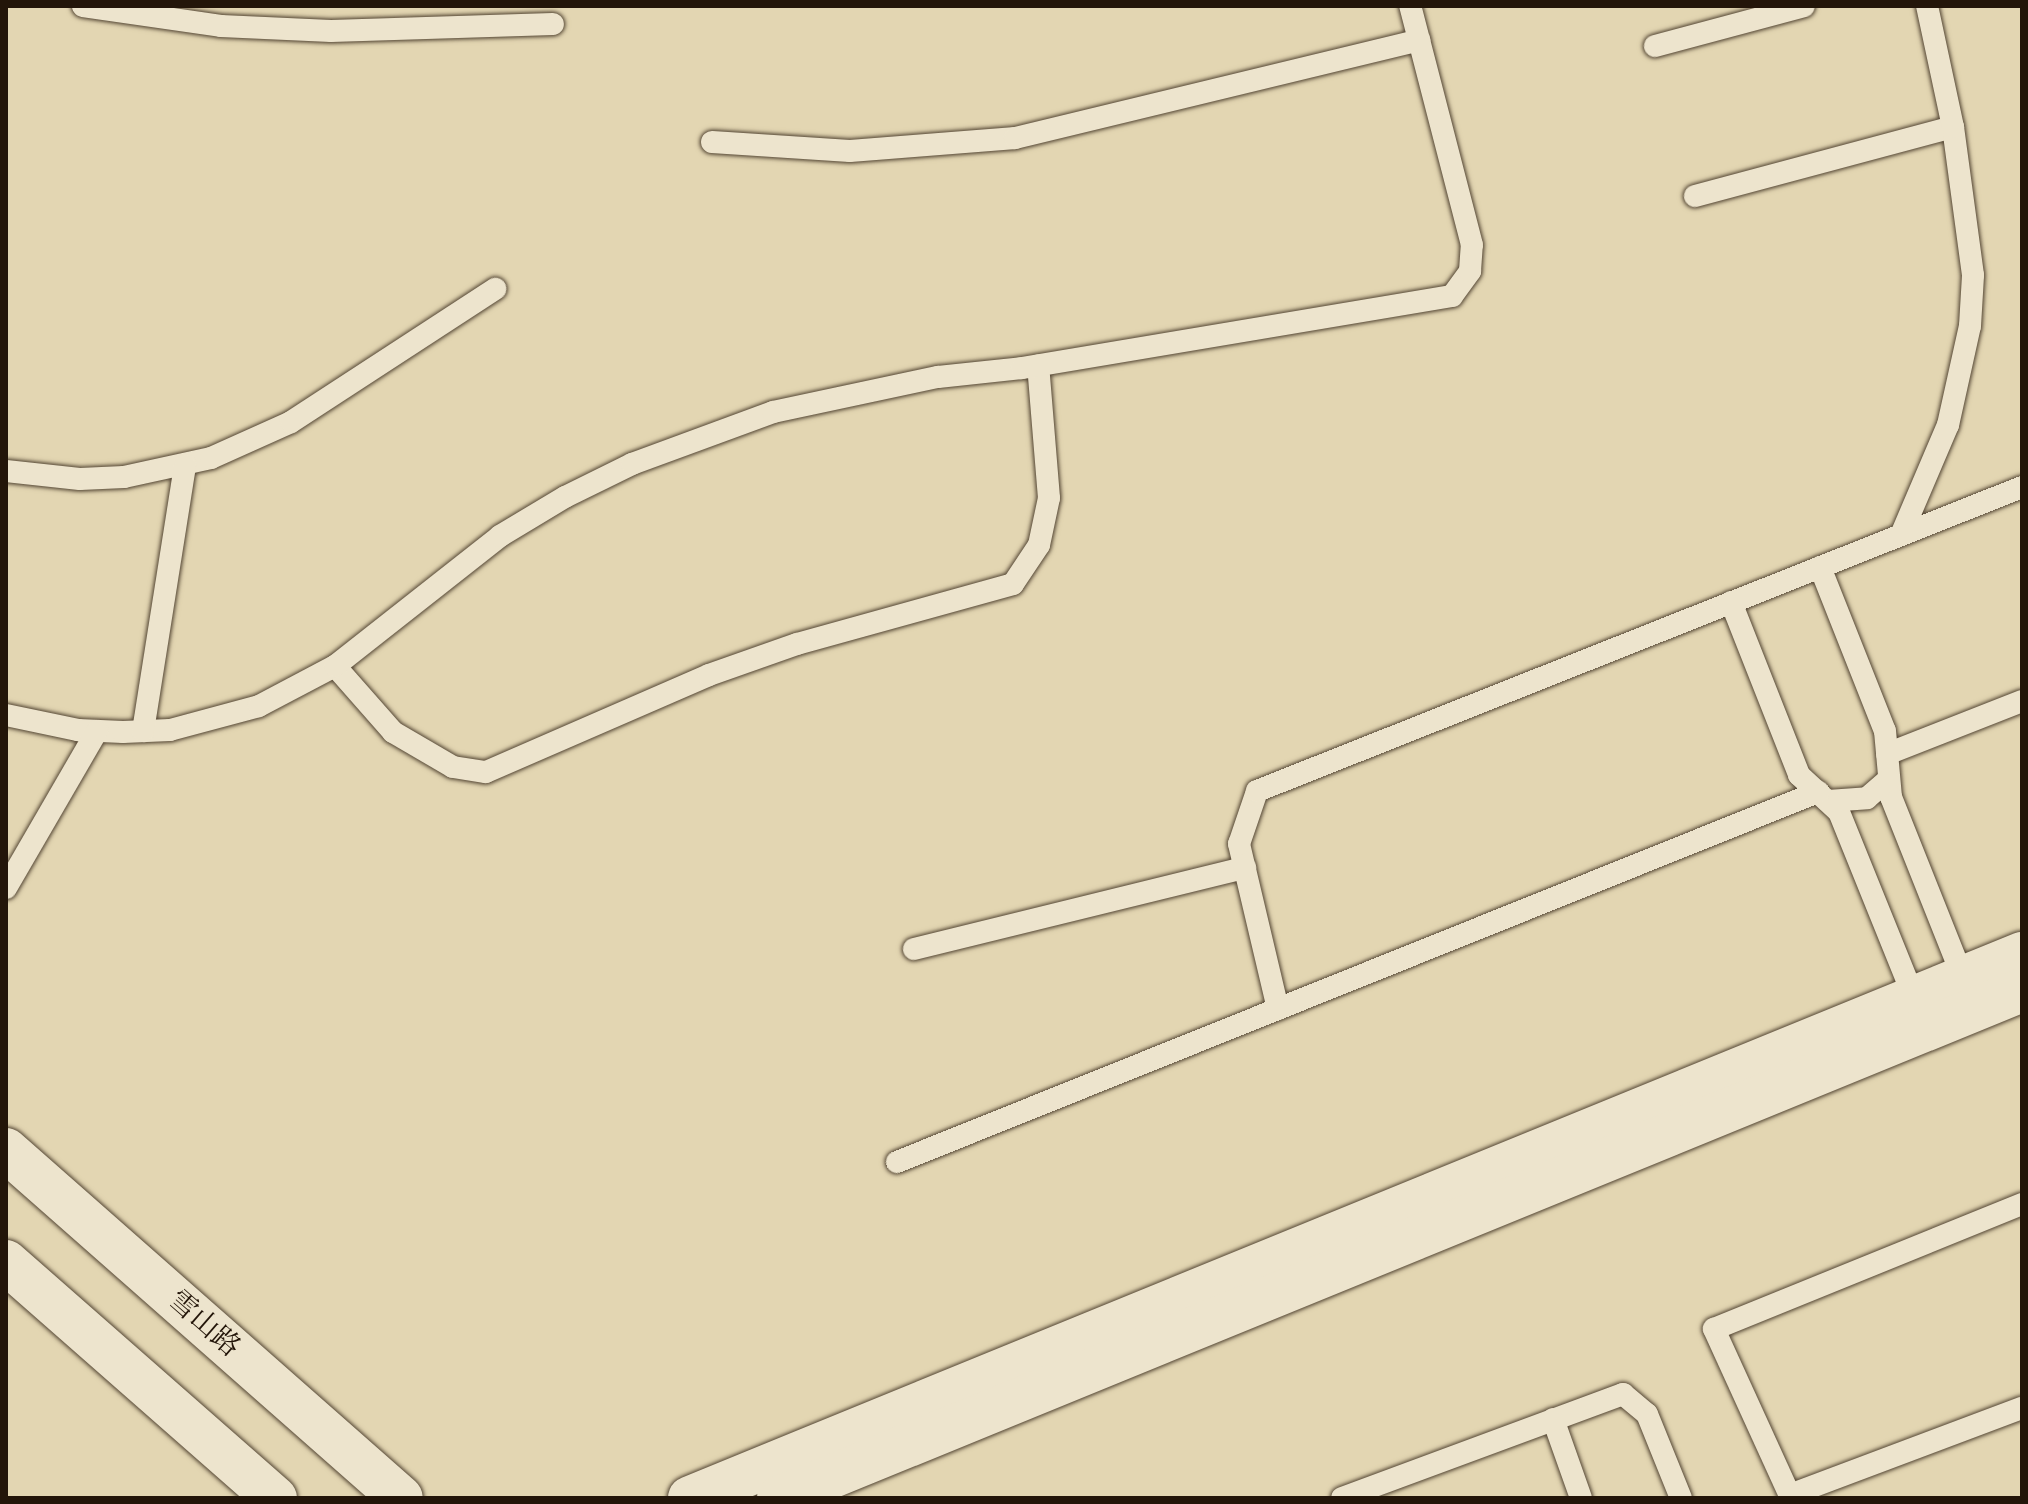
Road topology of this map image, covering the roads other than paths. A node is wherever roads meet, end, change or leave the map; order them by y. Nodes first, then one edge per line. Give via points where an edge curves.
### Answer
1 (83, 6) edge
2 (1410, 6) edge
3 (1804, 6) edge
4 (1927, 6) edge
5 (553, 24) dead end
6 (1419, 40) junction
7 (1655, 46) dead end
8 (1953, 127) junction
9 (712, 142) dead end
10 (1695, 196) dead end
11 (495, 289) dead end
12 (1038, 365) junction
13 (185, 465) junction
14 (6, 471) edge
15 (2022, 487) edge
16 (1901, 535) junction
17 (1820, 567) junction
18 (1731, 602) junction
19 (335, 666) junction
20 (2022, 701) edge
21 (6, 715) edge
22 (97, 731) junction
23 (143, 731) junction
24 (1887, 754) junction
25 (1889, 779) junction
26 (1823, 797) junction
27 (1245, 868) junction
28 (6, 888) edge
29 (914, 949) dead end
30 (2022, 954) edge
31 (1963, 978) junction
32 (2022, 990) edge
33 (1914, 998) junction
34 (1278, 1009) junction
35 (6, 1150) edge
36 (897, 1162) dead end
37 (2022, 1204) edge
38 (6, 1262) edge
39 (2022, 1408) edge
40 (1553, 1419) junction
41 (1791, 1497) edge
42 (275, 1498) edge
43 (401, 1498) edge
44 (690, 1498) edge
45 (779, 1498) edge
46 (1342, 1498) edge
47 (1581, 1498) edge
48 (1681, 1498) edge

1 - 5 lane via 221,26 315,30
2 - 6 lane
3 - 7 lane
4 - 8 lane
6 - 9 lane via 1015,138 850,151
6 - 12 lane via 1472,245 1470,271 1452,296
8 - 10 lane
8 - 16 lane via 1973,275 1970,326 1948,425
11 - 13 lane via 291,422
12 - 19 lane via 855,392 773,412 632,464 500,536
12 - 19 lane via 1049,498 1039,545 1013,584 797,644 709,675 486,772 453,767 416,748 372,713
13 - 14 lane via 80,479
13 - 23 lane
15 - 16 lane
16 - 17 lane
17 - 18 lane
17 - 24 lane via 1885,731
18 - 26 lane via 1799,775
18 - 27 lane via 1257,791 1239,844
19 - 23 lane via 259,706 215,721
20 - 24 lane
21 - 22 lane
22 - 23 lane
22 - 28 lane
24 - 25 lane
25 - 26 lane via 1867,798
25 - 31 lane via 1891,797
26 - 33 lane via 1839,812
26 - 34 lane
27 - 29 lane
27 - 34 lane
30 - 31 street
31 - 33 street
32 - 45 street
33 - 44 street
34 - 36 lane
35 - 43 street, 雪山路
37 - 41 lane via 1714,1329
38 - 42 street
39 - 41 lane
40 - 46 lane
40 - 47 lane
40 - 48 lane via 1623,1394 1633,1399 1647,1414

